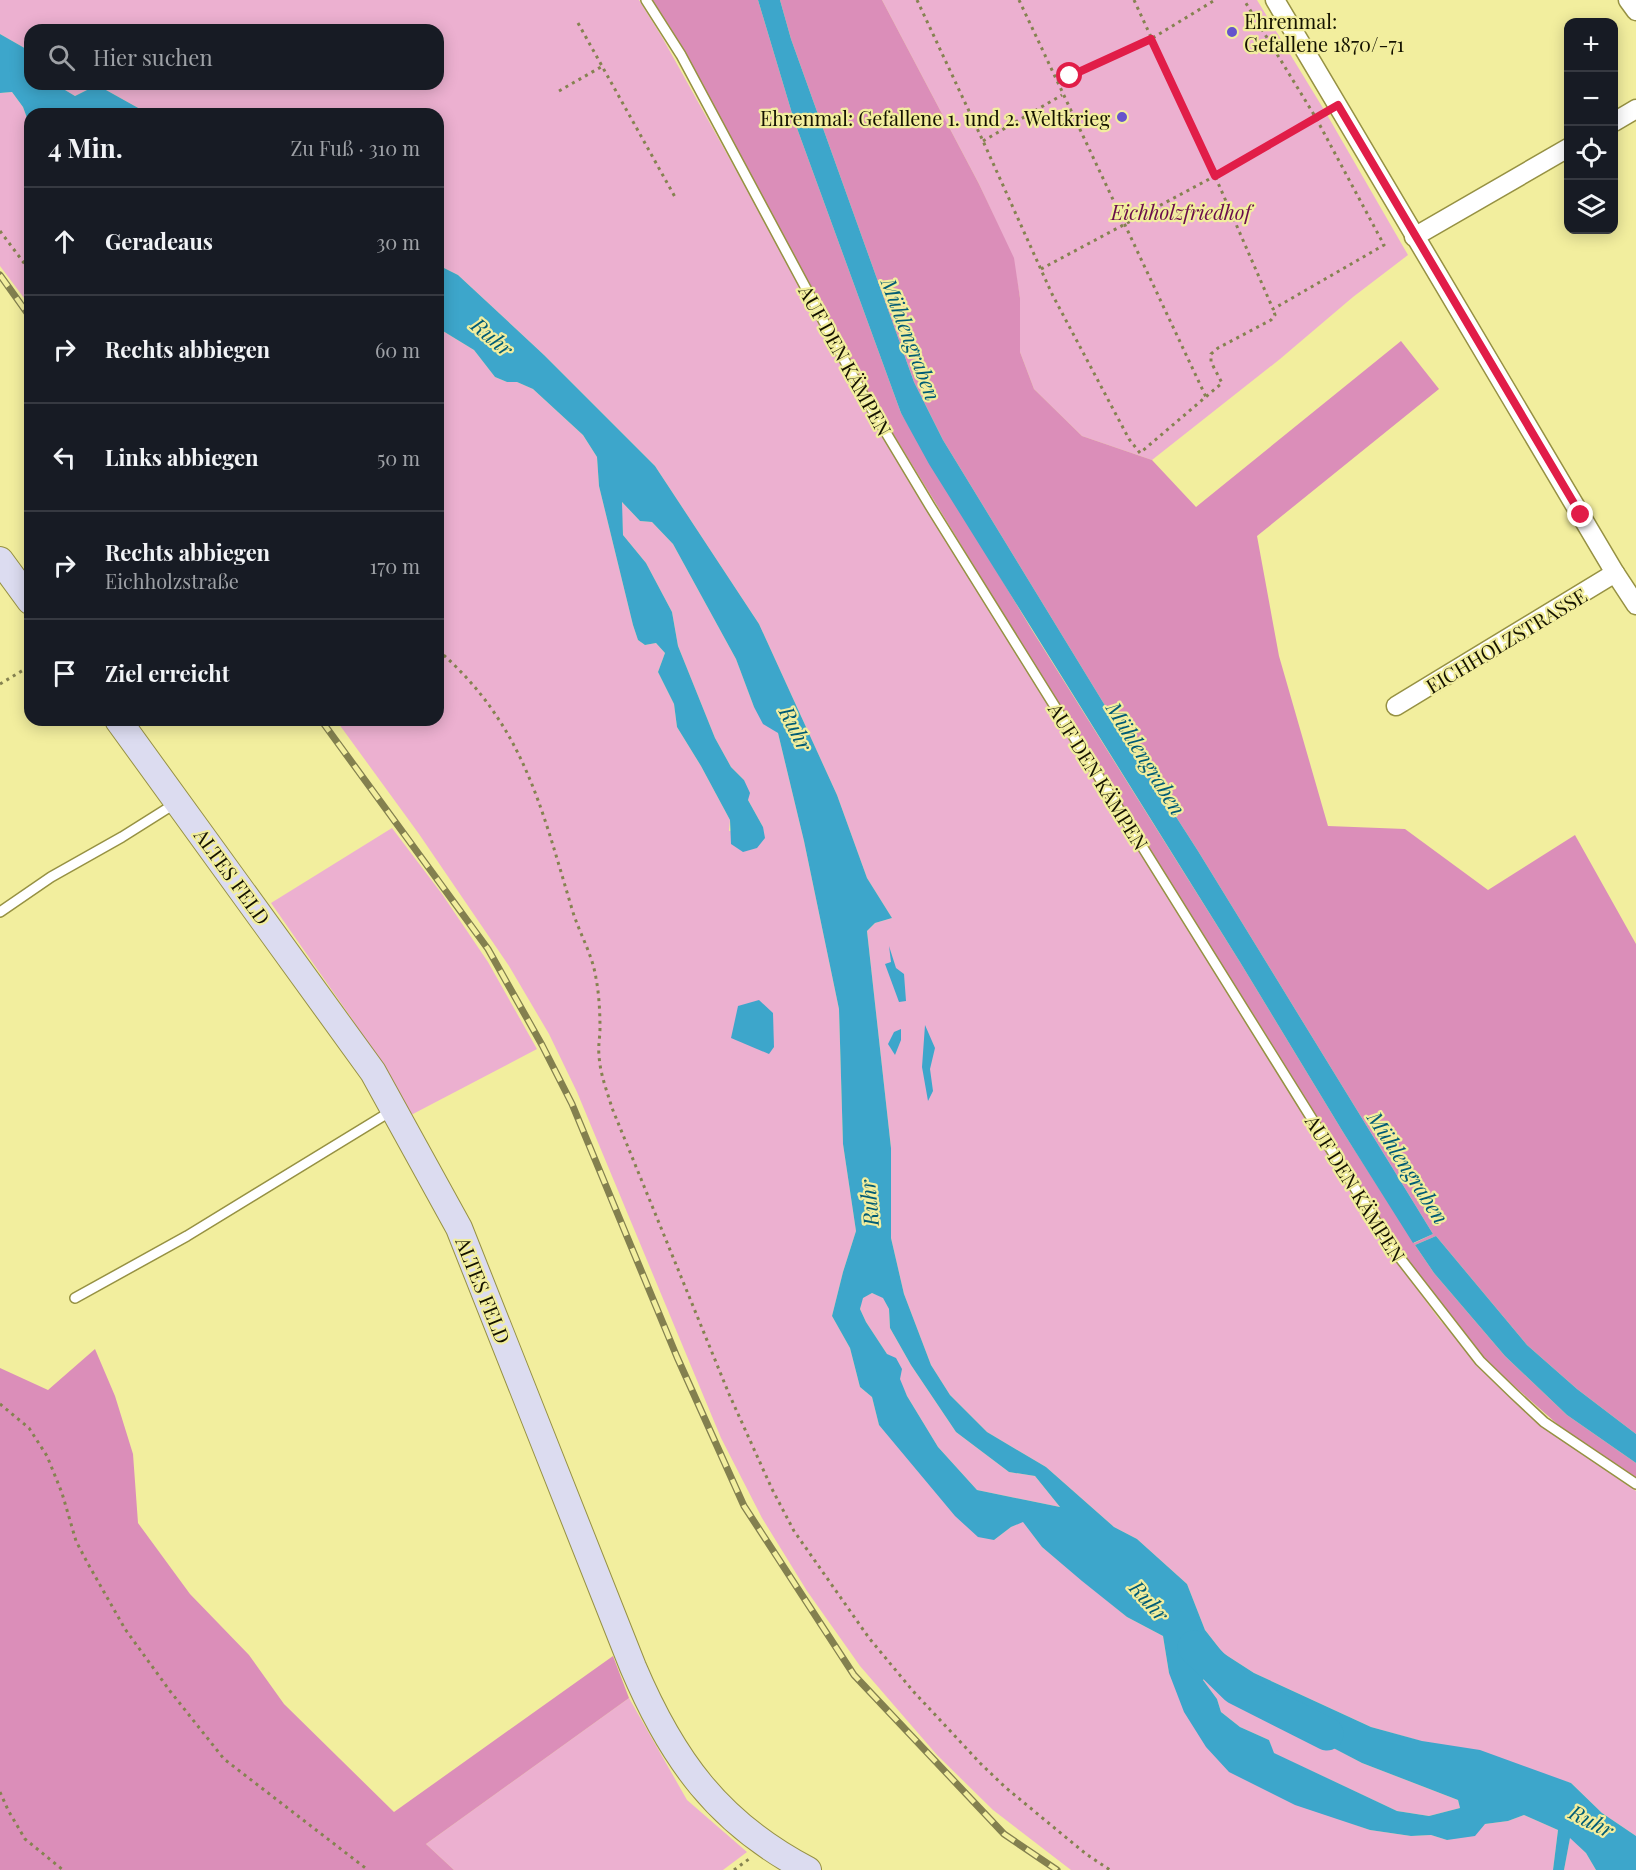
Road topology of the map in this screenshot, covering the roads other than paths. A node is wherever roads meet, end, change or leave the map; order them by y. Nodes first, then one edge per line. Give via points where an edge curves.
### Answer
1 (646, 0) edge
2 (1275, 0) edge
3 (1628, 0) edge
4 (1636, 11) edge
5 (1636, 109) edge
6 (1618, 120) edge
7 (1564, 151) edge
8 (1414, 237) junction
9 (0, 560) edge
10 (1615, 573) junction
11 (24, 593) edge
12 (1636, 605) edge
13 (1396, 706) dead end
14 (122, 726) edge
15 (178, 802) junction
16 (0, 912) edge
17 (394, 1109) junction
18 (75, 1298) dead end
19 (1636, 1484) edge
20 (808, 1870) edge

1 - 19 lane, AUF DEN KÄMPEN via 681,55 861,391 1393,1249 1496,1377 1544,1422
2 - 8 street
3 - 4 street
5 - 6 street
7 - 8 street
8 - 10 street
9 - 11 main road
10 - 12 street
10 - 13 street, EICHHOLZSTRASSE
14 - 15 main road, ALTES FELD
15 - 16 lane
15 - 17 main road, ALTES FELD via 373,1072
17 - 18 lane via 187,1236
17 - 20 main road, ALTES FELD via 459,1228 658,1722 690,1772 723,1811 767,1846

